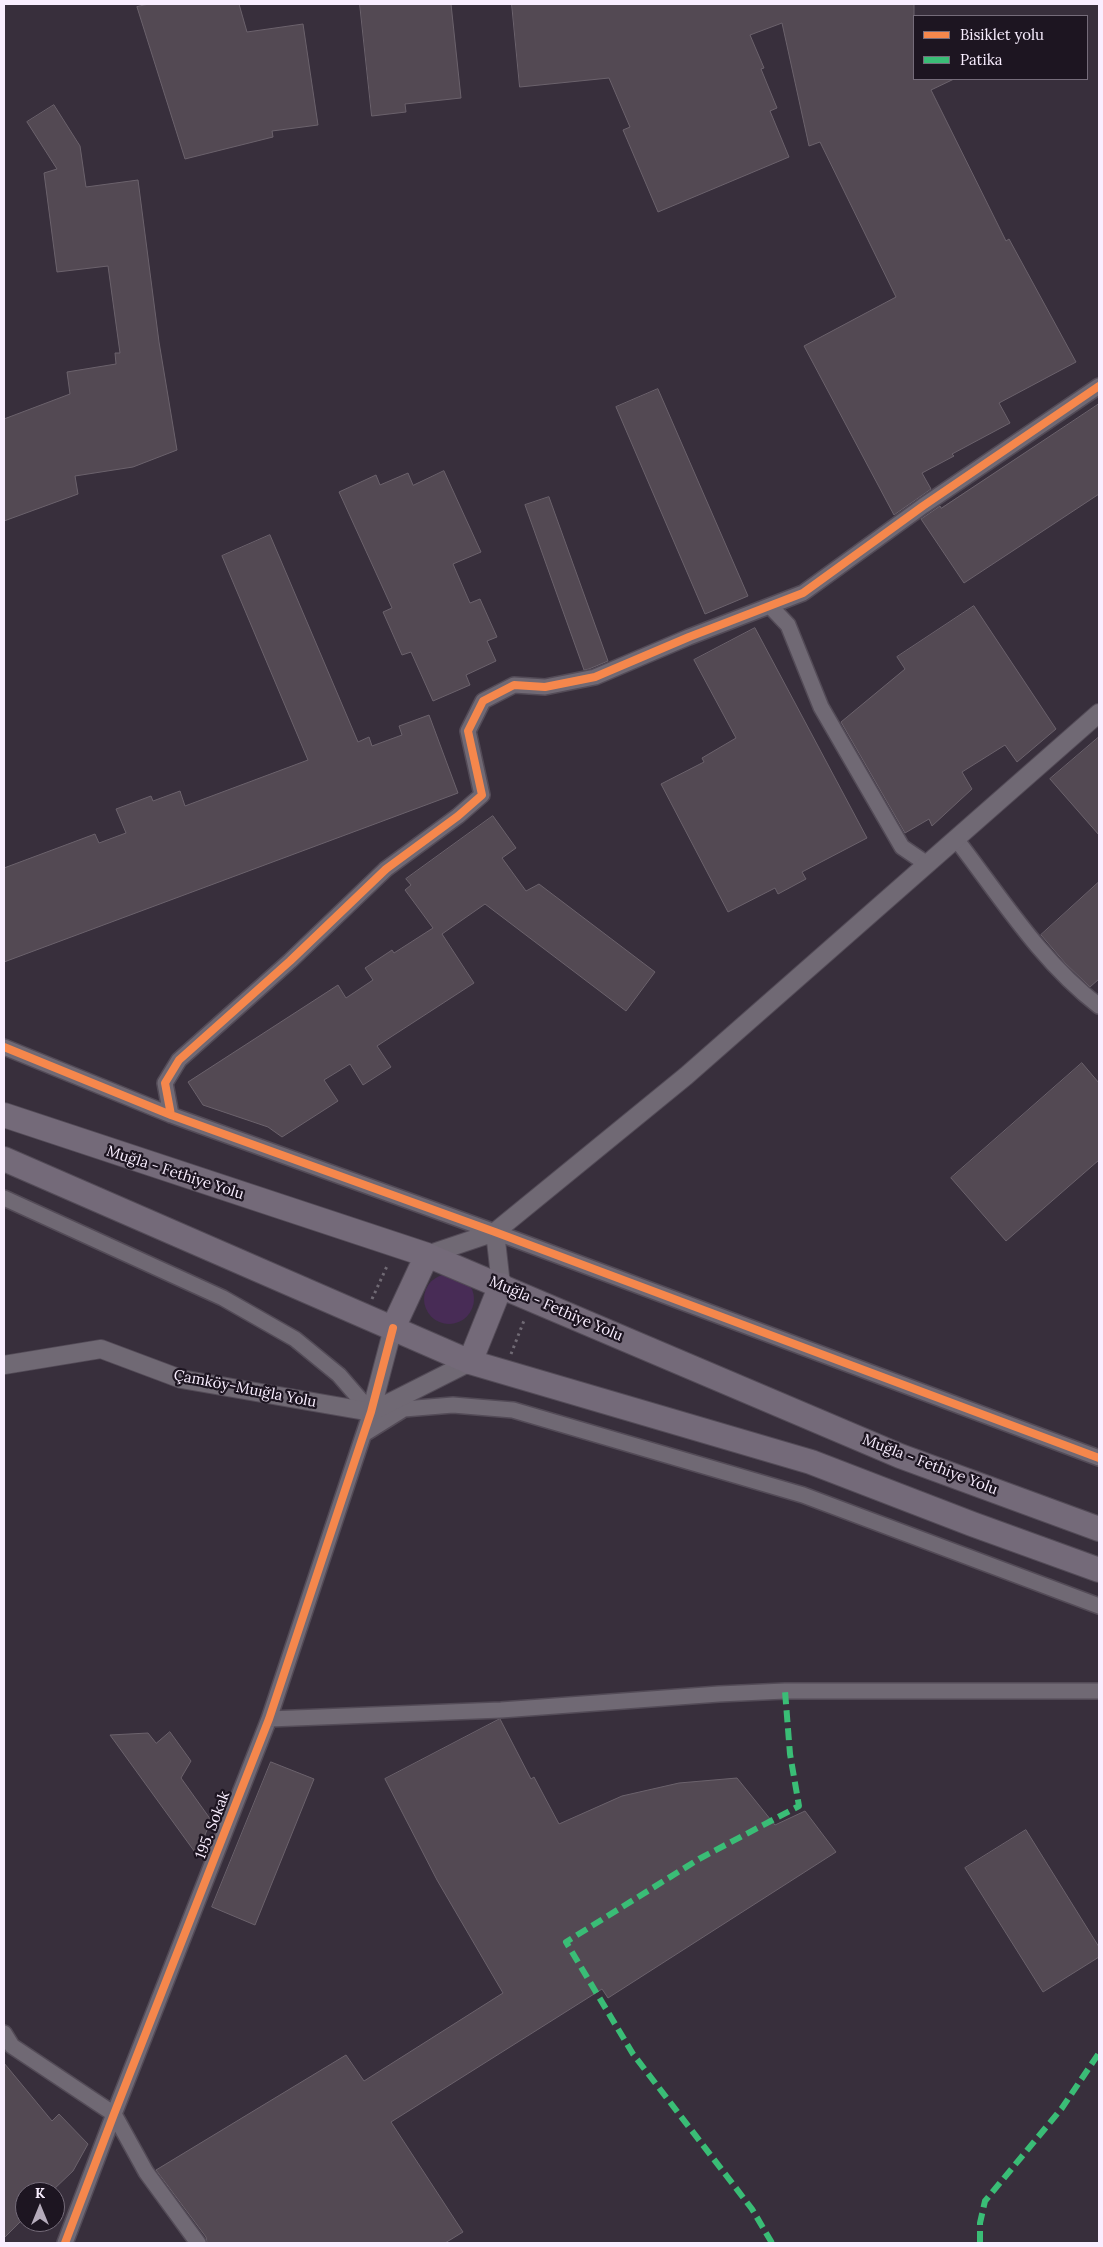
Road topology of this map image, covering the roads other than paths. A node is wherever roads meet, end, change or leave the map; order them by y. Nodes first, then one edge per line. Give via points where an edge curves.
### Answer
1 (1099, 386) edge
2 (770, 606) junction
3 (1099, 713) edge
4 (956, 839) junction
5 (927, 864) junction
6 (1099, 1006) edge
7 (4, 1047) edge
8 (4, 1115) edge
9 (171, 1115) junction
10 (4, 1159) edge
11 (4, 1198) edge
12 (495, 1232) junction
13 (427, 1255) junction
14 (501, 1285) junction
15 (393, 1328) junction
16 (470, 1362) junction
17 (4, 1365) edge
18 (371, 1412) junction
19 (364, 1434) junction
20 (1099, 1458) edge
21 (1099, 1529) edge
22 (1099, 1570) edge
23 (1099, 1606) edge
24 (1099, 1691) edge
25 (269, 1719) junction
26 (4, 2033) edge
27 (114, 2114) junction
28 (65, 2243) edge
29 (198, 2243) edge

1 - 2 street via 803,593
2 - 5 street via 788,625 821,707 902,847
2 - 9 street via 595,676 545,687 514,685 484,701 468,730 482,795 386,869 290,961 179,1060 165,1083
3 - 4 street
4 - 5 street
4 - 6 street via 1028,934
5 - 12 street via 686,1076
7 - 9 street
8 - 13 highway, Muğla - Fethiye Yolu
9 - 12 street
10 - 15 highway
11 - 18 street via 223,1298 295,1339 340,1375
12 - 13 street
12 - 14 street
12 - 20 street
13 - 14 highway, Muğla - Fethiye Yolu
13 - 15 highway
14 - 16 highway
14 - 21 highway, Muğla - Fethiye Yolu via 900,1456
15 - 16 highway
15 - 18 street
16 - 18 street
16 - 22 highway via 812,1462
17 - 18 street, Çamköy-Muığla Yolu via 101,1349 181,1379
18 - 19 street, 195. Sokak
19 - 23 street via 404,1409 453,1405 513,1410 803,1496
19 - 25 street, 195. Sokak
24 - 25 street via 795,1691 501,1710
25 - 27 street, 195. Sokak
26 - 27 street via 12,2046
27 - 28 street, 195. Sokak
27 - 29 street via 146,2172

